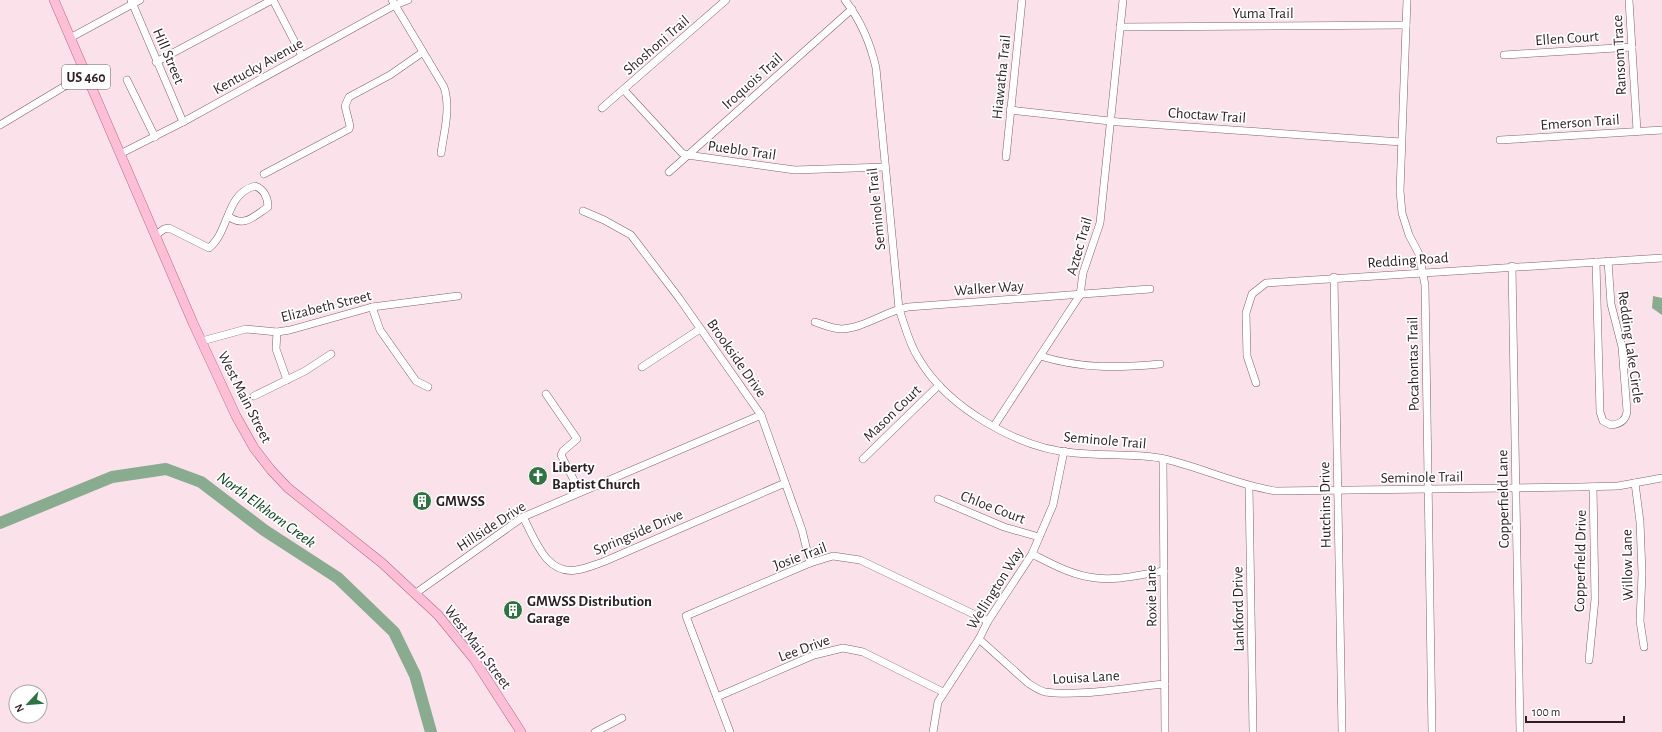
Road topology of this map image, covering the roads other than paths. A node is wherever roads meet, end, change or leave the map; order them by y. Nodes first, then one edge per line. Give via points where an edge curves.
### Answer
1 (54, 0) edge
2 (140, 0) edge
3 (273, 0) edge
4 (408, 0) edge
5 (726, 0) edge
6 (844, 0) edge
7 (1022, 0) edge
8 (1123, 0) edge
9 (1407, 0) edge
10 (1629, 0) edge
11 (132, 2) edge
12 (393, 2) edge
13 (852, 9) junction
14 (1406, 25) junction
15 (1120, 27) junction
16 (70, 38) junction
17 (1632, 47) junction
18 (423, 52) junction
19 (302, 56) junction
20 (1504, 56) dead end
21 (156, 62) junction
22 (85, 74) junction
23 (127, 80) dead end
24 (624, 90) junction
25 (602, 108) dead end
26 (1010, 110) junction
27 (1111, 121) junction
28 (183, 122) junction
29 (0, 125) edge
30 (1662, 130) edge
31 (1637, 131) junction
32 (155, 137) junction
33 (1500, 140) dead end
34 (1401, 142) junction
35 (441, 153) dead end
36 (120, 154) junction
37 (688, 155) junction
38 (1006, 157) dead end
39 (885, 166) junction
40 (668, 172) dead end
41 (264, 174) dead end
42 (582, 211) dead end
43 (228, 216) junction
44 (156, 235) junction
45 (1662, 258) edge
46 (1608, 261) junction
47 (1596, 262) junction
48 (1512, 266) junction
49 (1423, 272) junction
50 (1334, 277) junction
51 (1150, 289) dead end
52 (1080, 295) junction
53 (458, 296) dead end
54 (1597, 299) junction
55 (1611, 299) junction
56 (372, 307) junction
57 (899, 309) junction
58 (815, 322) dead end
59 (700, 329) junction
60 (277, 332) junction
61 (202, 342) junction
62 (331, 354) dead end
63 (1040, 356) junction
64 (1160, 364) dead end
65 (642, 367) dead end
66 (287, 380) junction
67 (1256, 383) dead end
68 (939, 385) junction
69 (428, 387) dead end
70 (546, 394) dead end
71 (254, 396) dead end
72 (761, 415) junction
73 (994, 426) junction
74 (1064, 451) junction
75 (863, 459) dead end
76 (1163, 459) junction
77 (1662, 478) edge
78 (785, 483) junction
79 (1635, 483) junction
80 (1249, 486) junction
81 (1593, 487) junction
82 (1516, 488) junction
83 (1428, 490) junction
84 (1338, 491) junction
85 (580, 492) junction
86 (938, 499) dead end
87 (523, 517) junction
88 (1039, 538) junction
89 (1032, 554) junction
90 (810, 563) junction
91 (1164, 571) junction
92 (416, 593) junction
93 (988, 620) junction
94 (979, 639) junction
95 (1644, 647) dead end
96 (1589, 660) dead end
97 (1165, 684) junction
98 (943, 692) junction
99 (717, 697) junction
100 (622, 718) dead end
101 (521, 732) edge
102 (595, 732) edge
103 (730, 732) edge
104 (933, 732) edge
105 (1165, 732) edge
106 (1253, 732) edge
107 (1342, 732) edge
108 (1432, 732) edge
109 (1520, 732) edge

1 - 16 main road, West Main Street / US 460
2 - 11 street
3 - 19 street
3 - 21 street
4 - 12 street, Kentucky Avenue
5 - 24 street, Shoshoni Trail
6 - 13 street, Seminole Trail
7 - 26 street, Hiawatha Trail
8 - 15 street, Aztec Trail
9 - 14 street, Pocahontas Trail
10 - 17 street, Ransom Trace
11 - 16 street
11 - 21 street, Hill Street
12 - 18 street
12 - 19 street, Kentucky Avenue
13 - 37 street, Iroquois Trail
13 - 39 street, Seminole Trail via 865,31 876,68
14 - 15 street, Yuma Trail
14 - 34 street, Pocahontas Trail
15 - 27 street, Aztec Trail
16 - 22 main road, West Main Street / US 460
17 - 20 street, Ellen Court
17 - 31 street, Ransom Trace
18 - 35 street via 446,94
18 - 41 street via 390,75 349,97 345,106 349,129
19 - 28 street, Kentucky Avenue
21 - 28 street, Hill Street
22 - 29 street
22 - 36 main road, West Main Street / US 460
23 - 32 street
24 - 25 street, Shoshoni Trail
24 - 37 street, Pueblo Trail via 682,153
26 - 27 street, Choctaw Trail
26 - 38 street, Hiawatha Trail
27 - 34 street, Choctaw Trail
27 - 52 street, Aztec Trail via 1100,223 1083,273
28 - 32 street, Kentucky Avenue
30 - 31 street, Emerson Trail
31 - 33 street, Emerson Trail
32 - 36 street, Kentucky Avenue
34 - 49 street, Pocahontas Trail via 1400,206 1409,235 1419,254
36 - 44 main road, West Main Street / US 460
37 - 39 street, Pueblo Trail via 795,170
37 - 40 street, Iroquois Trail
39 - 57 street, Seminole Trail
42 - 59 street, Brookside Drive via 631,235
43 - 43 street via 235,199 248,188 260,188 268,200 268,207 242,222 236,222
43 - 44 street via 215,243 209,248 169,228
44 - 61 main road, West Main Street / US 460
45 - 46 street, Redding Road
46 - 47 street, Redding Road
46 - 55 street, Redding Lake Circle
47 - 48 street, Redding Road
47 - 54 street, Redding Lake Circle
48 - 49 street, Redding Road
48 - 82 street, Copperfield Lane
49 - 50 street, Redding Road
49 - 83 street, Pocahontas Trail
50 - 67 street, Redding Road via 1266,283 1252,294 1246,313 1247,356
50 - 84 street, Hutchins Drive
51 - 52 street, Walker Way
52 - 57 street, Walker Way
52 - 63 street, Aztec Trail
53 - 56 street, Elizabeth Street
54 - 55 street
54 - 55 street, Redding Lake Circle via 1600,412 1603,420 1611,425 1624,420 1627,411 1622,347
56 - 60 street, Elizabeth Street
56 - 69 street via 380,330 416,381
57 - 58 street, Walker Way via 847,328 832,328
57 - 68 street, Seminole Trail via 912,347 927,372
59 - 65 street
59 - 72 street, Brookside Drive
60 - 61 street, Elizabeth Street via 246,329
60 - 66 street via 276,349
61 - 92 main road, West Main Street / US 460 via 245,434 271,470 302,501
62 - 66 street
63 - 64 street via 1087,367 1115,368
63 - 73 street, Aztec Trail
66 - 71 street
68 - 73 street, Seminole Trail via 969,410
68 - 75 street, Mason Court
70 - 85 street via 577,439 561,455
72 - 78 street, Brookside Drive
72 - 85 street, Hillside Drive
73 - 74 street, Seminole Trail via 1029,443
74 - 76 street, Seminole Trail
74 - 88 street, Wellington Way via 1053,505
76 - 80 street, Seminole Trail
76 - 91 street, Roxie Lane
77 - 79 street, Seminole Trail
78 - 87 street, Springside Drive via 603,562 576,570 561,570 552,565 544,556
78 - 90 street, Brookside Drive via 802,530
79 - 81 street, Seminole Trail
79 - 95 street, Willow Lane via 1640,522 1640,621
80 - 84 street, Seminole Trail via 1281,491
80 - 106 street, Lankford Drive
81 - 82 street, Seminole Trail
81 - 96 street, Copperfield Drive via 1595,598
82 - 83 street, Seminole Trail
82 - 109 street, Copperfield Lane
83 - 84 street, Seminole Trail
83 - 108 street, Pocahontas Trail
84 - 107 street, Hutchins Drive
85 - 87 street, Hillside Drive
86 - 88 street, Chloe Court via 1004,527
87 - 92 street, Hillside Drive
88 - 89 street, Wellington Way
89 - 91 street via 1070,572 1096,578 1118,578
89 - 93 street, Wellington Way
90 - 93 street, Josie Trail via 833,556 860,560
90 - 99 street, Josie Trail via 686,616
91 - 97 street, Roxie Lane
92 - 101 main road, West Main Street / US 460 via 470,653
93 - 94 street, Wellington Way
94 - 97 street, Louisa Lane via 1028,683 1044,692 1067,693
94 - 98 street, Wellington Way
97 - 105 street, Roxie Lane
98 - 99 street, Lee Drive via 863,652 843,648 814,656
98 - 104 street, Wellington Way via 935,708
99 - 103 street
100 - 102 street

